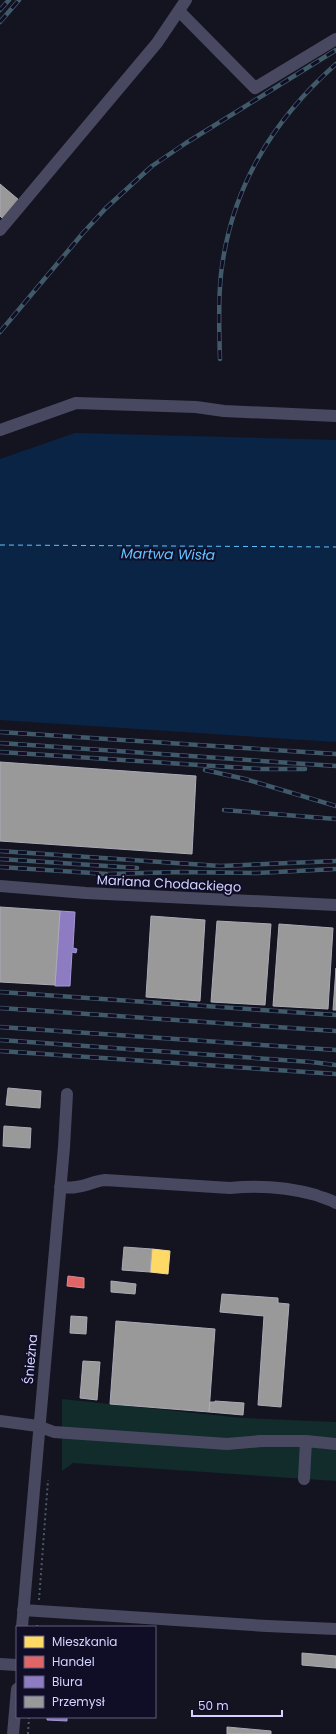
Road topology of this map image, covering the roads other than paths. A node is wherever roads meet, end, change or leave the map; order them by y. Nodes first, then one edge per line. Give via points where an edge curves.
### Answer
1 (186, 0) edge
2 (179, 11) junction
3 (336, 39) edge
4 (0, 230) edge
5 (336, 416) edge
6 (0, 430) edge
7 (0, 886) edge
8 (336, 905) edge
9 (66, 1094) dead end
10 (60, 1187) junction
11 (336, 1202) edge
12 (0, 1421) edge
13 (38, 1426) junction
14 (306, 1441) junction
15 (336, 1444) edge
16 (304, 1479) dead end
17 (23, 1610) junction
18 (22, 1626) edge
19 (336, 1629) edge
20 (0, 1664) edge
21 (16, 1665) edge
22 (16, 1700) edge
23 (13, 1734) edge

1 - 2 street
2 - 3 street via 254,88
2 - 4 street via 157,43
5 - 6 street via 76,403
7 - 8 street, Mariana Chodackiego via 86,893
9 - 10 street, Śnieżna
10 - 11 street via 76,1188 105,1180 230,1188 282,1187
10 - 13 street, Śnieżna
12 - 13 street
13 - 14 street via 54,1432 219,1444
13 - 17 street, Śnieżna
14 - 15 street
14 - 16 street
17 - 18 street, Śnieżna
17 - 19 street
20 - 21 street
22 - 23 street

